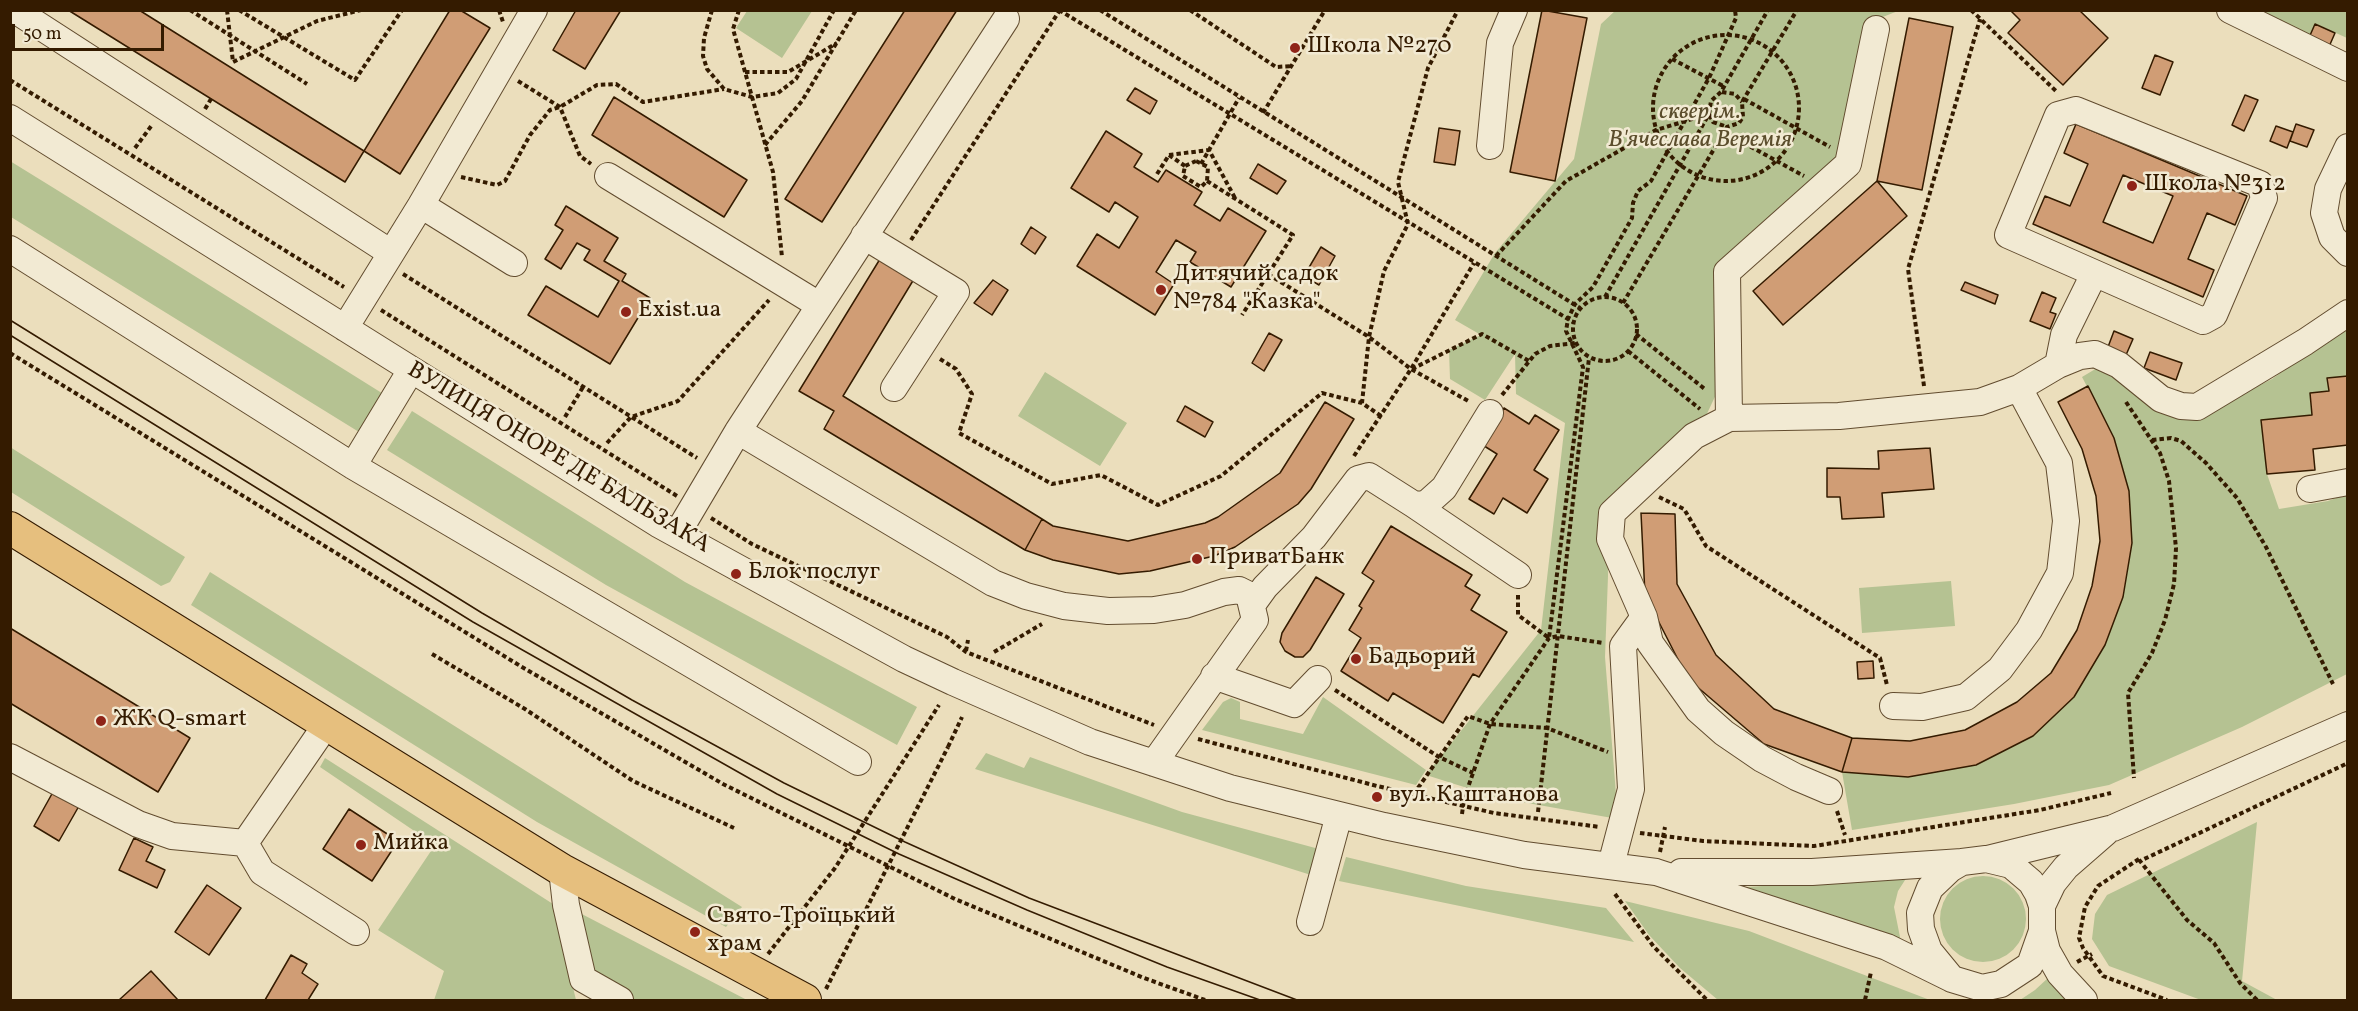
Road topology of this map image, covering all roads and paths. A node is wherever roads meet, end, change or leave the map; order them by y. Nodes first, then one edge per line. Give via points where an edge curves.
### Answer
1 (15, 10) edge
2 (190, 10) edge
3 (227, 10) edge
4 (239, 10) edge
5 (361, 10) edge
6 (402, 10) edge
7 (534, 10) edge
8 (712, 10) edge
9 (834, 10) edge
10 (856, 10) edge
11 (1100, 10) edge
12 (1190, 10) edge
13 (1325, 10) edge
14 (1458, 10) edge
15 (1514, 10) edge
16 (1735, 10) edge
17 (1768, 10) edge
18 (1797, 10) edge
19 (1971, 10) edge
20 (2230, 10) edge
21 (1060, 11) edge
22 (1006, 19) dead end
23 (1980, 19) junction
24 (1876, 29) dead end
25 (230, 35) junction
26 (1729, 35) junction
27 (284, 37) junction
28 (1751, 40) junction
29 (838, 43) junction
30 (255, 51) junction
31 (1772, 52) junction
32 (1672, 59) junction
33 (804, 63) junction
34 (1293, 66) junction
35 (2348, 68) edge
36 (500, 69) junction
37 (745, 72) dead end
38 (1709, 78) junction
39 (307, 84) dead end
40 (1725, 87) junction
41 (724, 89) junction
42 (1721, 92) junction
43 (1239, 98) junction
44 (2064, 98) dead end
45 (1743, 100) junction
46 (165, 107) junction
47 (560, 107) junction
48 (1263, 113) junction
49 (1709, 114) junction
50 (1229, 116) junction
51 (10, 118) edge
52 (1685, 121) junction
53 (1796, 129) junction
54 (1656, 130) junction
55 (1726, 130) junction
56 (765, 145) dead end
57 (1490, 146) dead end
58 (2348, 147) edge
59 (135, 148) dead end
60 (1209, 150) junction
61 (1169, 156) junction
62 (1850, 157) junction
63 (1777, 161) junction
64 (1201, 164) junction
65 (1680, 165) junction
66 (1185, 166) junction
67 (440, 172) junction
68 (1157, 174) dead end
69 (608, 176) joint
70 (1698, 176) junction
71 (1207, 181) junction
72 (1823, 187) junction
73 (1401, 198) junction
74 (1235, 199) junction
75 (421, 205) junction
76 (1408, 224) junction
77 (864, 236) junction
78 (10, 249) edge
79 (2348, 253) edge
80 (1496, 256) junction
81 (388, 258) junction
82 (900, 258) junction
83 (514, 263) dead end
84 (1474, 263) junction
85 (2094, 273) junction
86 (1268, 274) junction
87 (1605, 297) junction
88 (1623, 303) junction
89 (1575, 304) junction
90 (819, 305) junction
91 (1580, 308) junction
92 (2348, 313) edge
93 (1242, 315) dead end
94 (1568, 319) junction
95 (1573, 322) junction
96 (345, 328) junction
97 (1636, 334) junction
98 (1369, 337) junction
99 (1575, 343) junction
100 (921, 347) junction
101 (1628, 351) junction
102 (10, 352) edge
103 (1589, 358) junction
104 (1529, 361) junction
105 (2058, 365) junction
106 (1412, 369) junction
107 (411, 370) junction
108 (583, 387) junction
109 (894, 388) dead end
110 (2019, 388) junction
111 (2121, 395) dead end
112 (1362, 403) junction
113 (1927, 407) junction
114 (1490, 413) junction
115 (1381, 416) junction
116 (1725, 416) junction
117 (566, 417) dead end
118 (738, 430) junction
119 (2152, 440) junction
120 (352, 466) junction
121 (716, 470) junction
122 (1351, 475) junction
123 (2348, 482) edge
124 (1639, 487) junction
125 (2310, 489) dead end
126 (1413, 504) junction
127 (10, 528) edge
128 (677, 534) junction
129 (1518, 575) joint
130 (1252, 605) junction
131 (1072, 607) junction
132 (1644, 617) junction
133 (1558, 636) junction
134 (1549, 638) junction
135 (968, 640) dead end
136 (1623, 646) junction
137 (966, 652) dead end
138 (994, 652) dead end
139 (432, 654) dead end
140 (1214, 676) junction
141 (1318, 679) joint
142 (2334, 684) dead end
143 (939, 705) dead end
144 (1893, 705) joint
145 (963, 717) dead end
146 (1490, 724) junction
147 (326, 725) junction
148 (2348, 725) edge
149 (1547, 728) junction
150 (10, 757) edge
151 (1439, 757) junction
152 (1627, 760) junction
153 (858, 762) dead end
154 (1154, 763) junction
155 (2348, 763) edge
156 (1473, 773) junction
157 (2134, 778) dead end
158 (1418, 788) dead end
159 (1829, 791) dead end
160 (1538, 812) dead end
161 (1462, 814) dead end
162 (1339, 815) junction
163 (1665, 827) dead end
164 (734, 828) dead end
165 (2113, 828) junction
166 (244, 843) junction
167 (848, 845) junction
168 (2139, 859) dead end
169 (1974, 860) junction
170 (1658, 862) junction
171 (1611, 865) junction
172 (562, 870) junction
173 (1615, 894) dead end
174 (2042, 919) junction
175 (1310, 922) dead end
176 (356, 932) dead end
177 (2090, 955) junction
178 (765, 957) dead end
179 (2074, 964) dead end
180 (1871, 972) dead end
181 (1952, 979) junction
182 (1982, 988) junction
183 (588, 990) edge
184 (815, 995) edge
185 (620, 1000) edge
186 (1205, 1000) edge
187 (1707, 1000) edge
188 (1865, 1000) edge
189 (2009, 1000) edge
190 (2084, 1000) edge
191 (2167, 1000) edge
192 (2257, 1000) edge

1 - 46 street
2 - 25 path
3 - 25 path
4 - 27 path
5 - 27 path via 317,21
6 - 27 path via 355,80
7 - 36 street
8 - 41 path via 703,56 707,69
9 - 33 path
10 - 29 path
11 - 43 path
12 - 34 path via 1276,67
13 - 34 path
14 - 73 path via 1428,68 1398,182
15 - 57 street via 1500,43
16 - 26 path
17 - 28 path
18 - 31 path
19 - 23 path
20 - 35 street
21 - 50 path
21 - 82 path
22 - 77 street
23 - 44 path
23 - 113 path via 1908,269
24 - 62 street
25 - 30 path
25 - 30 path via 232,62
26 - 28 path
26 - 32 path via 1699,40
26 - 38 path
27 - 30 path
28 - 31 path
28 - 40 path
29 - 33 path
29 - 56 path via 802,101
30 - 39 path
31 - 45 path
31 - 53 path via 1792,76 1797,91
32 - 38 path
32 - 54 path via 1653,99
33 - 37 path via 788,72
33 - 41 path via 795,79 778,93 752,97
34 - 48 path
36 - 47 path
36 - 67 street
38 - 40 path
38 - 52 path
40 - 42 path
41 - 47 path via 643,102 616,84 597,85
42 - 45 path
42 - 49 path via 1710,101
43 - 48 path
43 - 50 path
45 - 53 path
45 - 55 path via 1743,117
46 - 59 path
46 - 81 street
47 - 67 path via 550,110 530,135 506,181 497,185
47 - 69 path via 580,156
48 - 73 path
49 - 52 path
49 - 55 path via 1713,122
49 - 65 path
50 - 60 path
50 - 76 path
51 - 96 street, ВУЛИЦЯ ОНОРЕ ДЕ БАЛЬЗАКА
52 - 54 path
52 - 89 path via 1651,181 1638,191 1632,218 1593,287
53 - 62 path
53 - 63 path
54 - 65 path
54 - 80 path via 1566,181
55 - 63 path
55 - 70 path
58 - 79 street via 2328,189 2324,213 2332,237
60 - 61 path
60 - 64 path
60 - 74 path
61 - 66 path
61 - 68 path
62 - 72 street via 1848,164
63 - 70 path via 1763,171 1736,180
63 - 72 path
64 - 66 path via 1196,161
64 - 71 path via 1208,167
65 - 70 path
65 - 87 path
66 - 71 path via 1183,176 1202,187
67 - 75 street
69 - 90 street
70 - 88 path
71 - 74 path
72 - 116 street via 1727,272
73 - 76 path
73 - 80 path
74 - 86 path via 1293,234
75 - 81 street
75 - 83 street
76 - 84 path
76 - 98 path via 1384,271
77 - 82 street
77 - 90 street
78 - 120 street
80 - 89 path
81 - 96 street
81 - 108 path
82 - 100 street via 956,292
84 - 94 path
84 - 106 path
85 - 85 street via 2008,236 2058,115 2076,110 2260,184 2264,198 2214,315 2203,321
85 - 105 street via 2064,335
86 - 93 path
86 - 98 path
87 - 88 path
87 - 91 path via 1593,299
88 - 97 path via 1634,316
89 - 91 path
89 - 94 path
90 - 118 street
91 - 95 path
92 - 105 street via 2197,407 2161,399 2119,366 2095,354
94 - 95 path
94 - 134 path via 1566,332 1583,367
95 - 99 path
96 - 107 street, ВУЛИЦЯ ОНОРЕ ДЕ БАЛЬЗАКА
97 - 101 path
97 - 116 path
98 - 106 path
98 - 112 path
99 - 103 path
99 - 104 path via 1550,346
100 - 109 street
100 - 112 path via 956,369 972,394 959,433 1052,484 1101,475 1158,505 1221,476 1322,393
101 - 103 path via 1610,361
101 - 116 path
102 - 167 path via 542,679 723,784
103 - 133 path
104 - 106 path via 1482,334
104 - 114 path
105 - 110 street
106 - 114 path
106 - 115 path
107 - 120 street
107 - 128 street, ВУЛИЦЯ ОНОРЕ ДЕ БАЛЬЗАКА
108 - 117 path
108 - 121 path
110 - 113 street via 1980,402
110 - 144 street via 2059,463 2066,521 2060,573 2029,630 2006,662 1966,697 1922,707
111 - 119 path
112 - 115 path
113 - 116 street via 1839,416
114 - 126 street via 1444,488 1425,505
115 - 122 path
116 - 124 street via 1694,436
118 - 121 street
118 - 131 street via 993,583
119 - 142 path via 2181,441 2237,498 2266,547
119 - 157 path via 2169,481 2176,548 2174,584 2165,620 2152,653 2128,693
120 - 153 street
121 - 128 street
122 - 126 street via 1370,476
122 - 130 street via 1314,537
123 - 125 street
124 - 132 street via 1612,513 1610,539
124 - 144 path via 1684,509 1706,546 1880,658
126 - 129 street
127 - 147 main road
128 - 154 street, ВУЛИЦЯ ОНОРЕ ДЕ БАЛЬЗАКА via 933,673 1090,742
129 - 134 path via 1518,615
130 - 131 street via 1249,595 1239,590 1154,610
130 - 140 street via 1255,620
131 - 138 path
132 - 136 street
132 - 159 street via 1650,643 1698,710 1762,759
133 - 134 path
133 - 136 path
133 - 149 path
134 - 146 path
135 - 137 path
136 - 152 street
139 - 164 path via 633,780
140 - 141 street via 1294,704
140 - 154 street
141 - 151 path
143 - 167 path
145 - 184 path, bridge via 838,963
146 - 149 path
146 - 151 path via 1468,716
146 - 156 path
147 - 166 street
147 - 172 main road
148 - 165 street
149 - 152 path
149 - 160 path
150 - 166 street via 138,824 165,834
151 - 156 path
151 - 158 path
152 - 171 street via 1631,789
154 - 162 street, ВУЛИЦЯ ОНОРЕ ДЕ БАЛЬЗАКА via 1230,788
155 - 192 path via 2140,861 2187,920 2214,943 2240,983
156 - 161 path
162 - 171 street, ВУЛИЦЯ ОНОРЕ ДЕ БАЛЬЗАКА via 1524,855
162 - 175 street
163 - 170 path
165 - 169 street
165 - 174 street via 2087,846 2053,883
166 - 176 street via 262,872
167 - 178 path via 835,868
167 - 186 path via 955,899
168 - 177 path via 2098,886 2085,907 2079,938
169 - 170 street, ВУЛИЦЯ ОНОРЕ ДЕ БАЛЬЗАКА via 1812,872
169 - 174 street via 2011,865 2022,873 2038,894
169 - 181 street via 1950,869 1930,888 1920,913 1929,951
170 - 171 street, ВУЛИЦЯ ОНОРЕ ДЕ БАЛЬЗАКА
170 - 181 street, ВУЛИЦЯ ОНОРЕ ДЕ БАЛЬЗАКА via 1887,947
172 - 183 street via 566,905
172 - 184 main road
173 - 187 path via 1654,947
174 - 182 street via 2030,965 2001,984
174 - 190 street via 2047,951 2060,974
177 - 179 path
177 - 191 path via 2103,976
180 - 188 path
181 - 182 street
182 - 189 street
183 - 185 street

